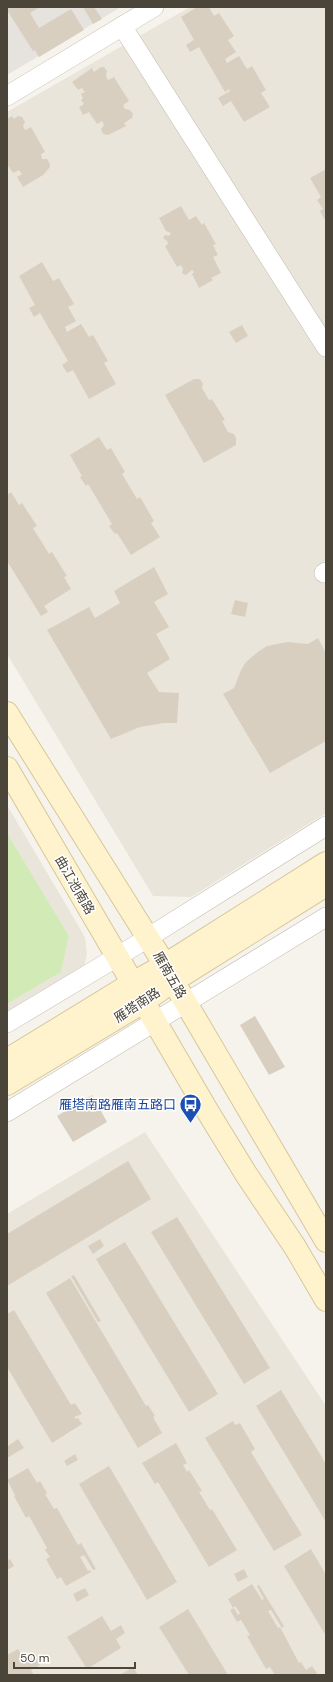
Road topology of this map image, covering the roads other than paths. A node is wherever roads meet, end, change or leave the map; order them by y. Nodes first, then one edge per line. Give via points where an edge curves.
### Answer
1 (154, 7) edge
2 (122, 26) junction
3 (7, 96) edge
4 (326, 347) edge
5 (7, 713) edge
6 (7, 768) edge
7 (326, 826) edge
8 (326, 863) edge
9 (326, 885) edge
10 (326, 917) edge
11 (148, 937) junction
12 (117, 957) junction
13 (169, 973) junction
14 (133, 983) junction
15 (143, 1002) junction
16 (186, 1003) junction
17 (155, 1022) junction
18 (7, 1023) edge
19 (7, 1060) edge
20 (7, 1084) edge
21 (7, 1112) edge
22 (326, 1241) edge
23 (326, 1300) edge

1 - 2 street
2 - 3 street
2 - 4 street
5 - 11 main road, 雁南五路
6 - 12 main road, 曲江池南路
7 - 11 street
8 - 13 main road, 雁塔南路
9 - 13 main road, 雁塔南路
10 - 16 street
11 - 12 street
11 - 13 main road, 雁南五路
12 - 14 main road, 曲江池南路
12 - 18 street
13 - 14 main road, 雁塔南路
13 - 15 main road, 雁塔南路
13 - 16 main road, 雁南五路
14 - 15 main road, 曲江池南路
14 - 19 main road, 雁塔南路
15 - 17 main road
15 - 20 main road, 雁塔南路
16 - 17 street
16 - 22 main road, 雁南五路
17 - 21 street
17 - 23 main road via 211,1118 295,1247

